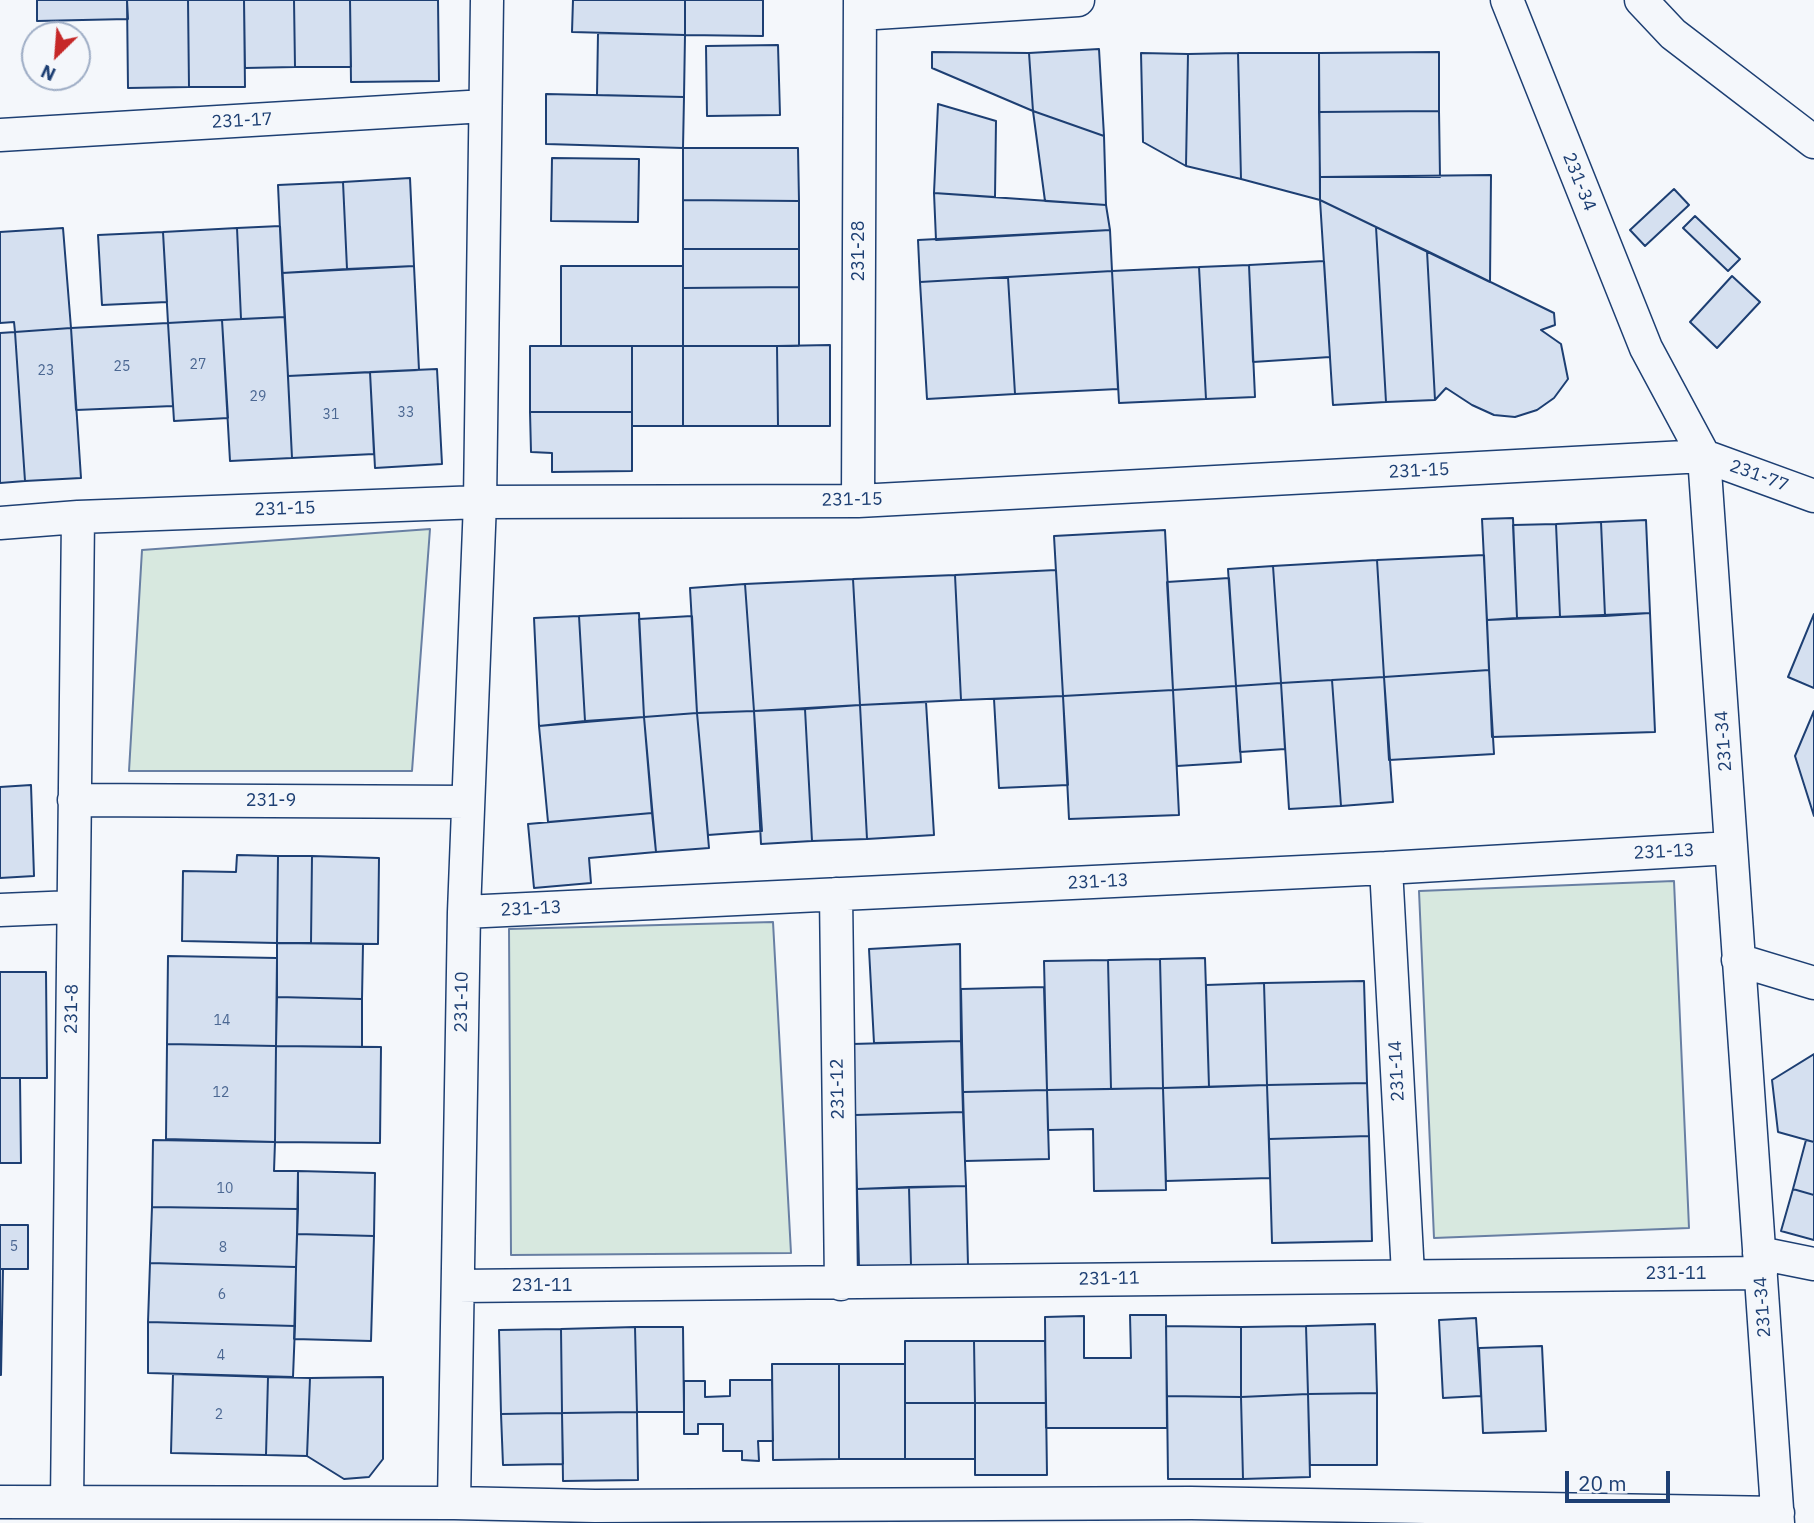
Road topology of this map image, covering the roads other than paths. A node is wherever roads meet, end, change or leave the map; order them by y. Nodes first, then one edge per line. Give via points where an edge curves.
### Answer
1 (487, 0) edge
2 (1078, 0) edge
3 (1507, 0) edge
4 (1641, 0) edge
5 (860, 7) edge
6 (485, 106) junction
7 (0, 135) edge
8 (1814, 142) edge
9 (1704, 456) junction
10 (1814, 496) edge
11 (858, 501) junction
12 (480, 502) junction
13 (78, 517) junction
14 (0, 523) edge
15 (74, 800) junction
16 (468, 802) junction
17 (1731, 848) junction
18 (1386, 868) junction
19 (836, 894) junction
20 (73, 907) junction
21 (0, 910) edge
22 (464, 912) junction
23 (1738, 960) junction
24 (1814, 983) edge
25 (1760, 1263) junction
26 (1814, 1264) edge
27 (1408, 1274) junction
28 (841, 1284) junction
29 (458, 1286) junction
30 (0, 1502) edge
31 (67, 1502) junction
32 (454, 1503) junction
33 (1191, 1513) edge
34 (595, 1515) edge
35 (1778, 1518) edge

1 - 6 street, 231-10
2 - 5 street
3 - 9 street, 231-34 via 1646,348
4 - 8 street via 1673,34
5 - 11 street, 231-28
6 - 7 street, 231-17
6 - 12 street, 231-10
9 - 10 street, 231-77
9 - 11 street, 231-15
9 - 17 street, 231-34
11 - 12 street, 231-15
12 - 13 street, 231-15
12 - 16 street, 231-10
13 - 14 street, 231-15
13 - 15 street, 231-8
15 - 16 street, 231-9
15 - 20 street, 231-8
16 - 22 street, 231-10
17 - 18 street, 231-13
17 - 23 street, 231-34
18 - 19 street, 231-13
18 - 27 street, 231-14
19 - 22 street, 231-13
19 - 28 street, 231-12
20 - 21 street
20 - 31 street, 231-8
22 - 29 street, 231-10
23 - 24 street
23 - 25 street, 231-34
25 - 26 street, 231-11
25 - 27 street, 231-11
25 - 35 street, 231-34
27 - 28 street, 231-11
28 - 29 street, 231-11
29 - 32 street, 231-10
30 - 31 street
31 - 32 street
32 - 34 street
33 - 34 street
33 - 35 street

